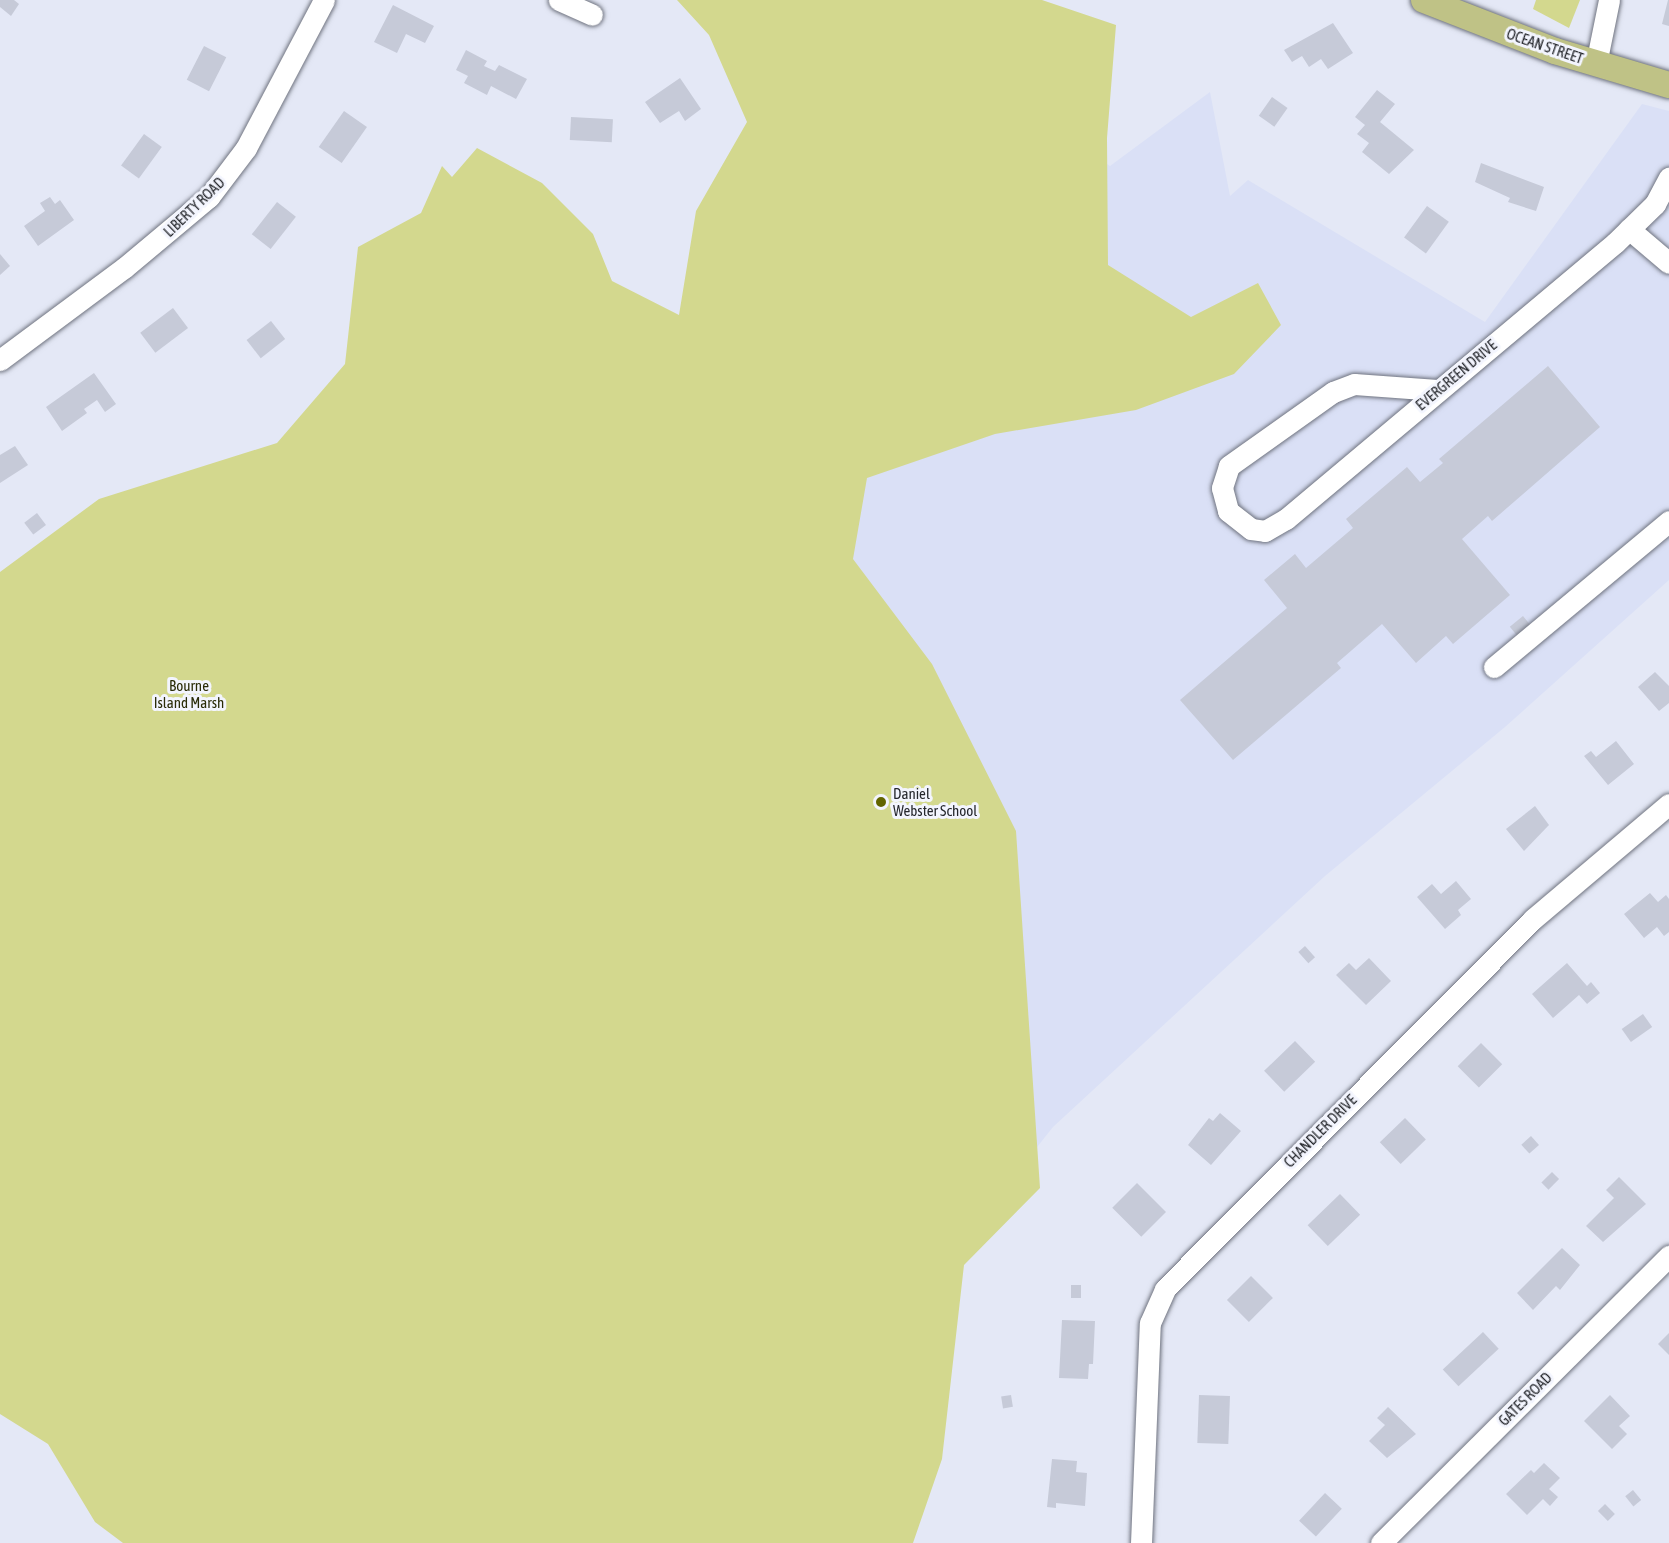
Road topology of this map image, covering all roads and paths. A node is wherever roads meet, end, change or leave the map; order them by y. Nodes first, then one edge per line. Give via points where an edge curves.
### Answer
1 (324, 0) edge
2 (559, 0) edge
3 (1424, 0) edge
4 (1609, 0) edge
5 (592, 15) dead end
6 (1596, 64) junction
7 (1669, 85) edge
8 (1669, 178) edge
9 (1629, 229) junction
10 (1669, 263) edge
11 (0, 360) edge
12 (1437, 390) junction
13 (1669, 521) edge
14 (1494, 667) dead end
15 (1669, 804) edge
16 (1669, 1256) edge
17 (1141, 1543) edge
18 (1381, 1543) edge

1 - 11 street, LIBERTY ROAD via 246,148 209,197 124,268
2 - 5 street
3 - 6 main road, OCEAN STREET
4 - 6 street
6 - 7 main road, OCEAN STREET
8 - 9 street, EVERGREEN DRIVE via 1655,204
9 - 10 street
9 - 12 street, EVERGREEN DRIVE
12 - 12 street, EVERGREEN DRIVE via 1354,384 1333,392 1229,466 1222,488 1228,510 1251,529 1265,531 1286,519
13 - 14 street
15 - 17 street, CHANDLER DRIVE via 1533,920 1165,1288 1150,1323
16 - 18 street, GATES ROAD

